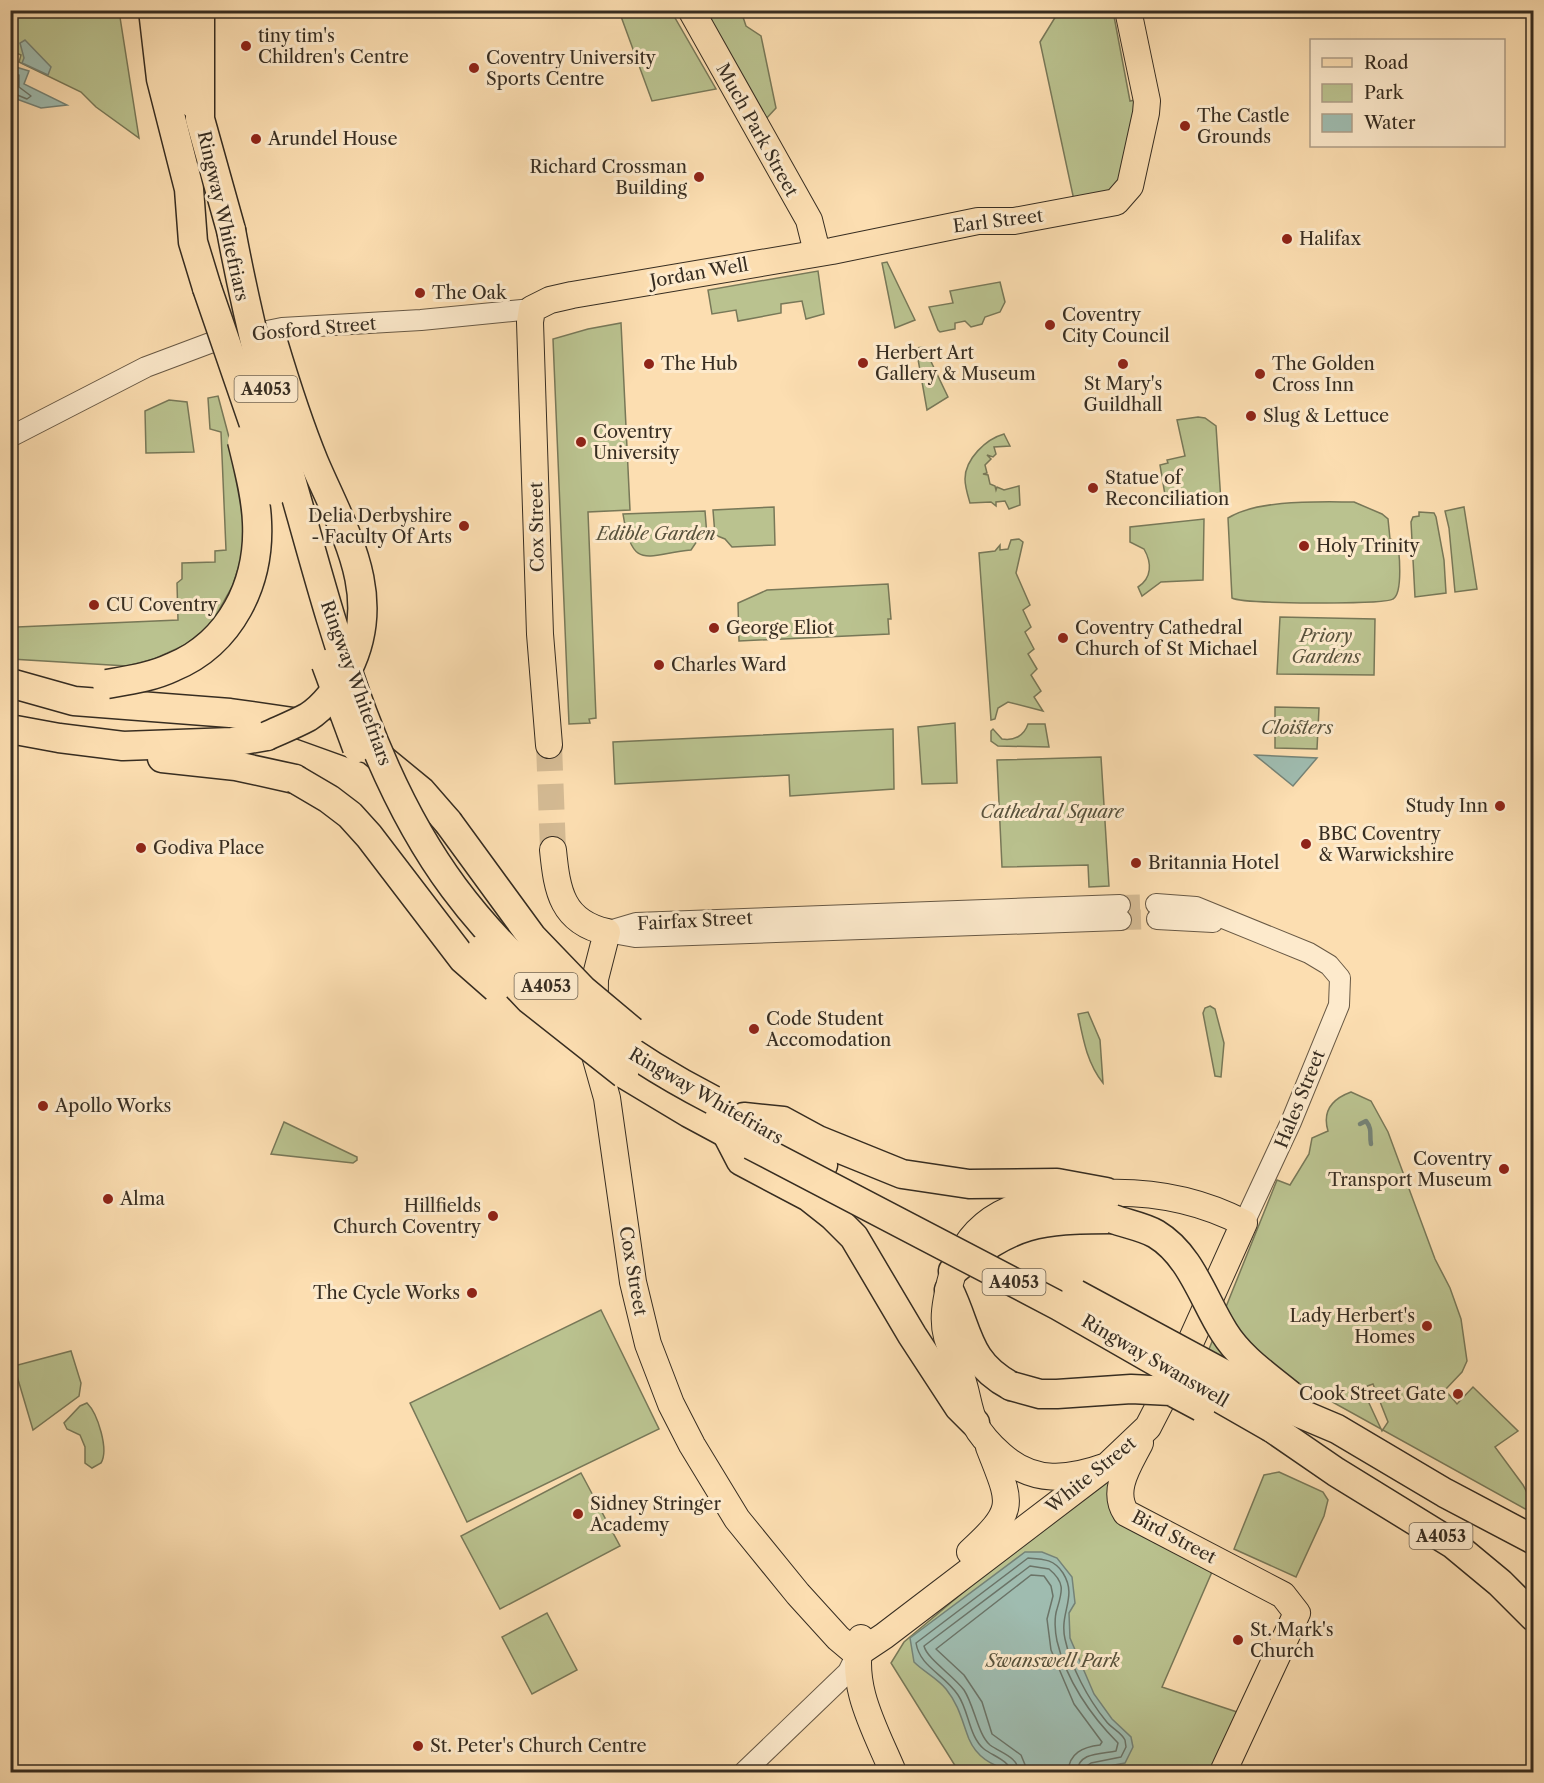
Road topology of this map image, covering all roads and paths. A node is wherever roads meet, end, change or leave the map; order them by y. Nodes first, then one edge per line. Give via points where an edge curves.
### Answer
1 (134, 10) edge
2 (153, 10) edge
3 (177, 10) edge
4 (200, 10) edge
5 (690, 10) edge
6 (1128, 10) edge
7 (200, 119) junction
8 (231, 230) junction
9 (193, 242) junction
10 (868, 244) joint
11 (817, 252) junction
12 (207, 288) junction
13 (532, 309) junction
14 (10, 437) edge
15 (12, 683) edge
16 (10, 729) edge
17 (549, 745) tunnel mouth
18 (123, 746) junction
19 (553, 850) tunnel mouth
20 (1157, 911) tunnel mouth
21 (1121, 913) tunnel mouth
22 (606, 932) junction
23 (624, 1074) junction
24 (713, 1100) junction
25 (740, 1132) junction
26 (823, 1165) joint
27 (1109, 1206) junction
28 (1244, 1223) junction
29 (951, 1280) junction
30 (1279, 1418) junction
31 (1148, 1427) junction
32 (982, 1434) junction
33 (1107, 1466) junction
34 (1520, 1527) edge
35 (1533, 1540) edge
36 (1533, 1617) edge
37 (857, 1654) junction
38 (744, 1773) edge
39 (892, 1773) edge
40 (1223, 1773) edge

1 - 9 highway via 142,80 171,196
2 - 9 highway, Ringway Whitefriars / A4053 via 161,79 189,189
3 - 7 highway via 183,77
4 - 7 highway, Ringway Whitefriars / A4053
5 - 11 main road, Much Park Street via 809,220
6 - 10 main road, Earl Street via 1147,101 1140,149 1126,194 1101,206 1014,221 978,221
7 - 8 highway, Ringway Whitefriars / A4053
8 - 18 highway, bridge via 291,401 358,570 365,601 363,628 356,654 339,686 309,716 267,736 232,742
8 - 24 highway, Ringway Whitefriars / A4053, bridge via 246,311 328,613 380,754 411,818 453,886 496,939 617,1044
9 - 12 highway, Ringway Whitefriars / A4053
10 - 11 main road, Jordan Well
11 - 13 main road, Jordan Well via 572,295
12 - 15 highway, bridge via 257,520 251,576 236,614 214,642 175,667 145,678 107,684
12 - 23 highway, Ringway Whitefriars / A4053, bridge via 259,439 338,704 374,785 414,860 463,929 529,999
13 - 14 street, Gosford Street via 282,328 218,341 146,367
13 - 17 main road, Cox Street via 540,634
15 - 24 highway, bridge via 74,701 293,722 371,750 421,791 532,937 583,990 633,1032 687,1066
16 - 18 highway
18 - 23 highway, bridge via 163,758 236,766 295,779 329,799 369,836 463,959 583,1064
19 - 22 main road via 559,891 568,910 582,923
20 - 28 street, Hales Street via 1231,923 1309,953 1337,972 1341,985 1339,1005
21 - 22 street, Fairfax Street via 635,938
22 - 37 main road, Cox Street via 595,979 594,1052 607,1098 633,1282 648,1344 676,1414 737,1519 798,1594
23 - 25 highway, Ringway Whitefriars / A4053
24 - 25 highway, Ringway Whitefriars / A4053
25 - 26 highway, Ringway Whitefriars / A4053
25 - 27 highway via 783,1121 818,1140 902,1174 944,1182 1057,1183
25 - 30 highway, Ringway Swanswell / A4053, bridge via 1059,1306
25 - 32 highway via 741,1161 809,1197 854,1237 912,1335 959,1407
26 - 30 highway, Ringway Swanswell / A4053, bridge via 1069,1290
27 - 28 main road via 1140,1192 1178,1198
27 - 29 highway via 1010,1231
27 - 30 highway, bridge via 1169,1243
28 - 31 main road, White Street
29 - 30 highway, bridge via 970,1348 992,1374 1011,1386 1040,1394 1171,1391
29 - 32 main road via 944,1311 947,1336
30 - 34 highway, Ringway Swanswell / A4053 via 1337,1429
30 - 36 highway, Ringway Swanswell / A4053 via 1336,1472 1453,1544
31 - 33 main road, White Street
31 - 40 main road, Bird Street via 1120,1488 1120,1503 1126,1513 1283,1595 1297,1613
32 - 33 main road via 1012,1464 1041,1476 1066,1478
32 - 37 main road via 1008,1500 995,1528 970,1552 879,1620 862,1636
33 - 37 main road, White Street
34 - 35 highway, Ringway Swanswell / A4053
37 - 38 street via 848,1672
37 - 39 main road via 860,1694

